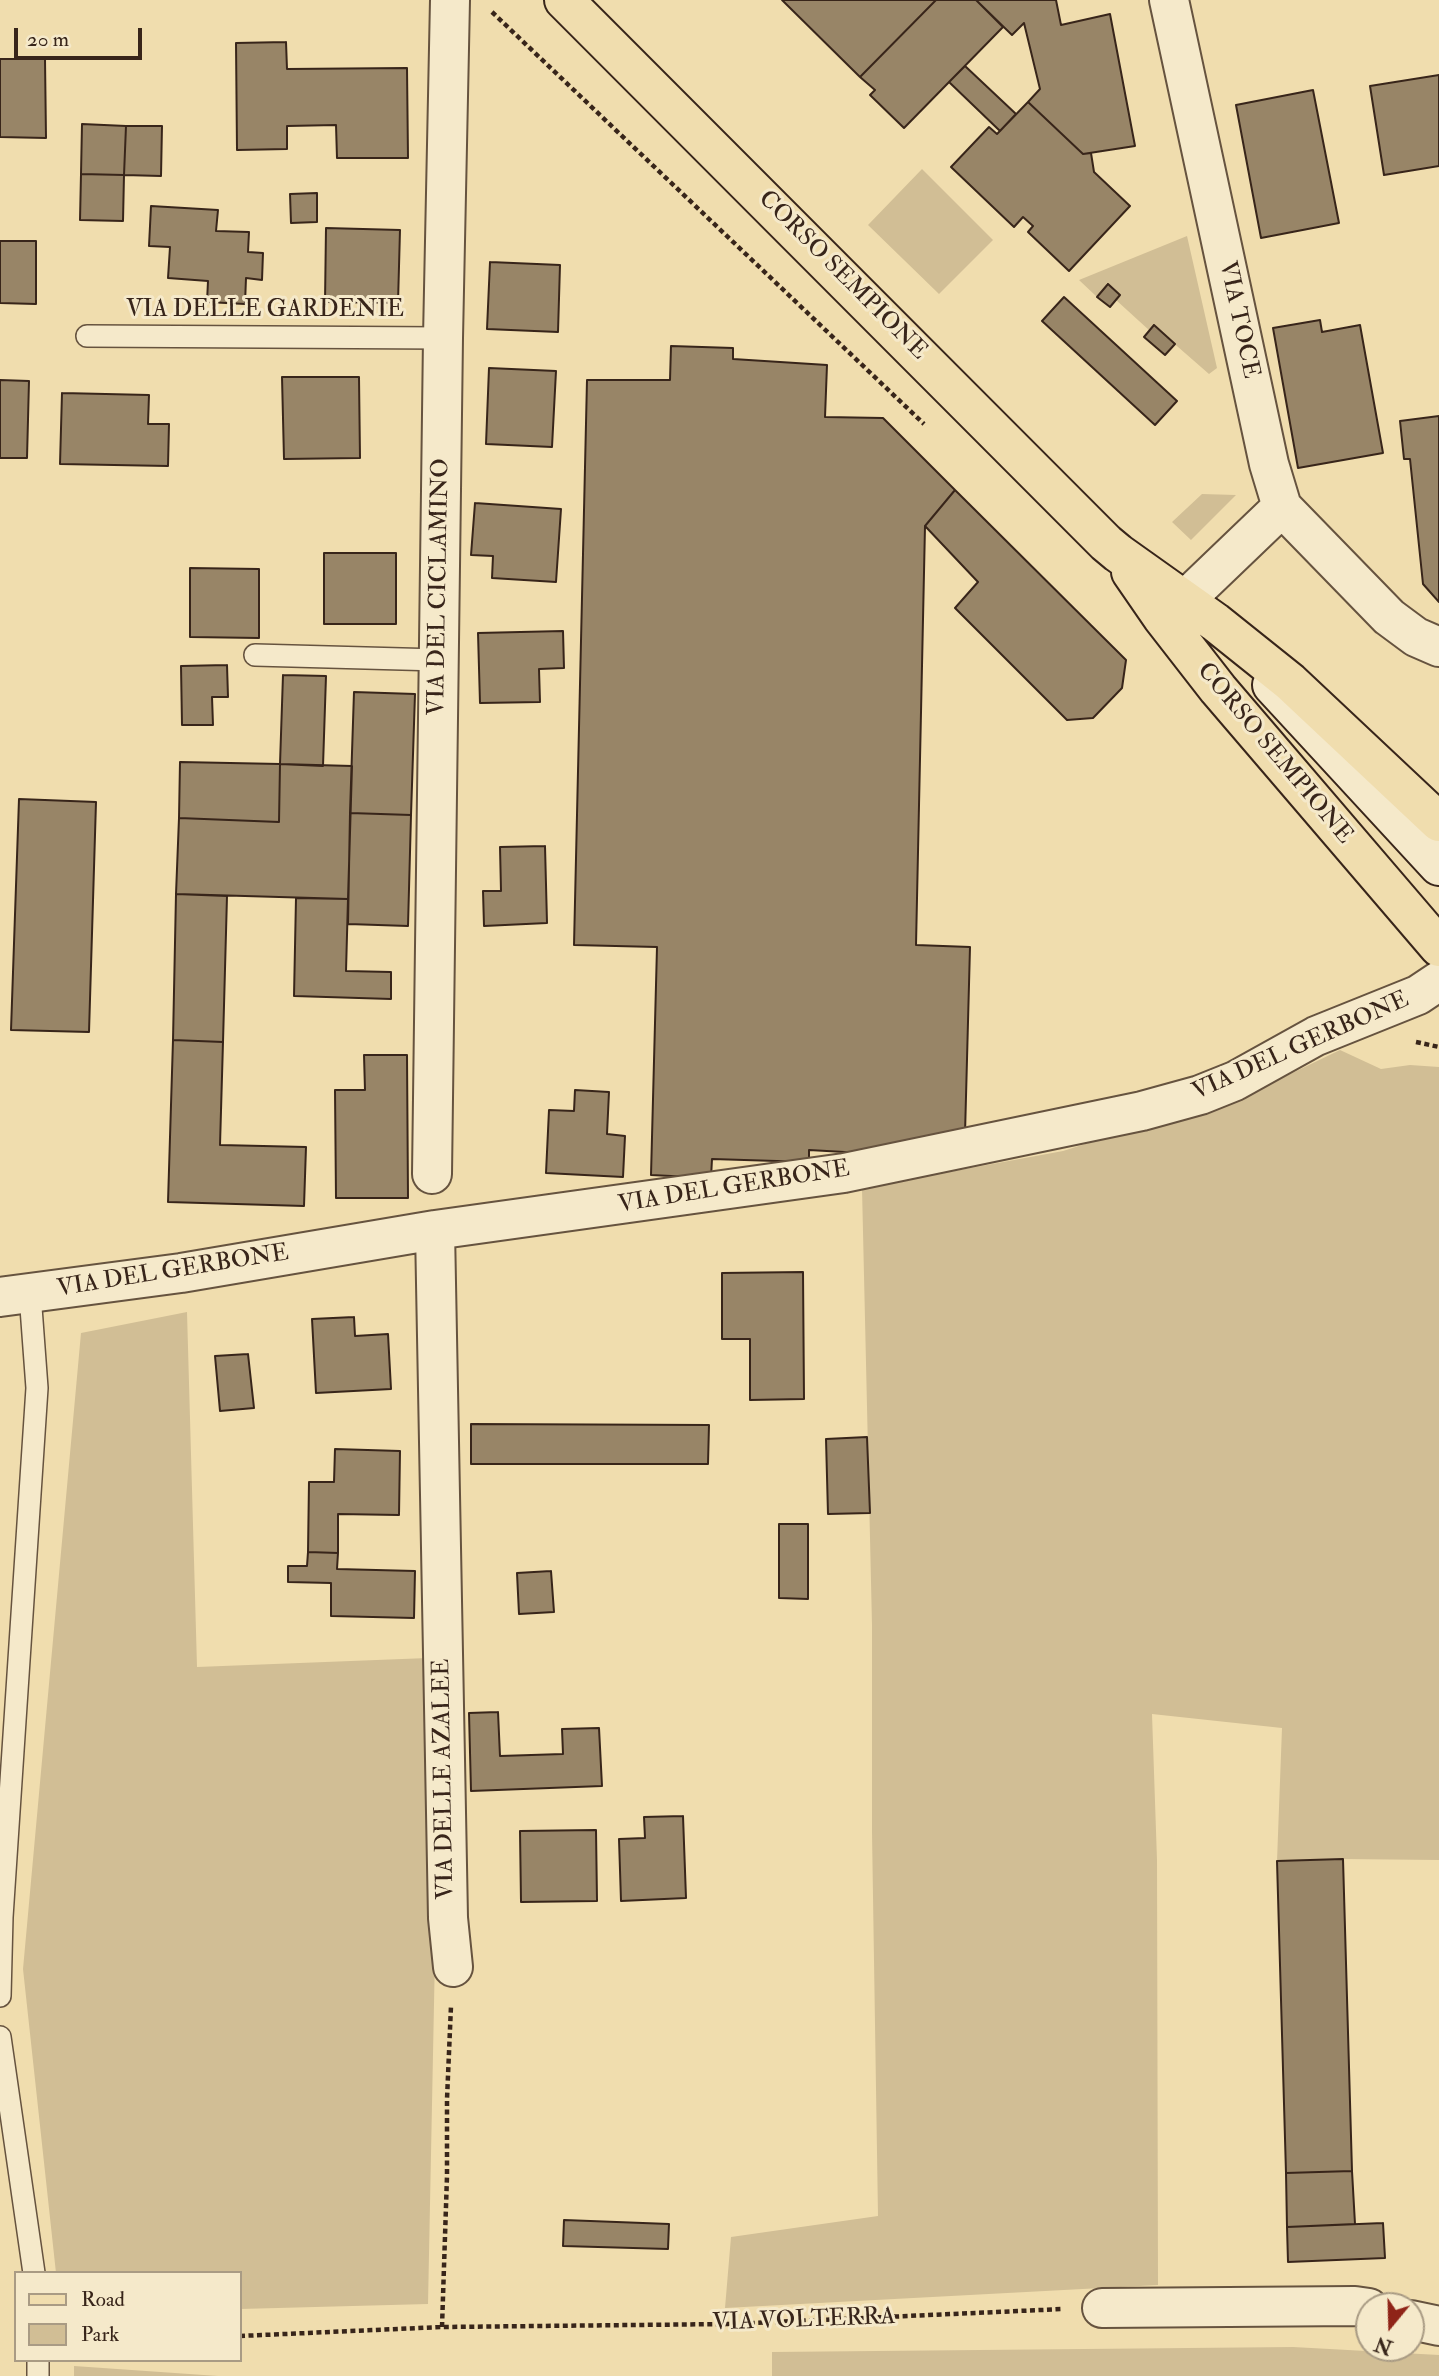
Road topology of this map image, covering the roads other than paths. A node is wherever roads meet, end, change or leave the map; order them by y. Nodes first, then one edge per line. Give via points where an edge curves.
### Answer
1 (450, 0) edge
2 (564, 0) edge
3 (1170, 0) edge
4 (87, 336) dead end
5 (443, 338) junction
6 (1282, 507) junction
7 (1118, 553) junction
8 (1185, 600) junction
9 (1215, 622) junction
10 (1439, 647) edge
11 (254, 655) dead end
12 (439, 660) junction
13 (1439, 822) edge
14 (1439, 866) edge
15 (1439, 947) edge
16 (1439, 981) edge
17 (432, 1174) dead end
18 (435, 1230) junction
19 (15, 1295) edge
20 (453, 1967) road end
21 (0, 1996) edge
22 (0, 2037) edge
23 (34, 2271) edge
24 (1355, 2306) edge
25 (1102, 2308) road end

1 - 5 street, VIA DEL CICLAMINO
2 - 7 main road, CORSO SEMPIONE
3 - 6 street, VIA TOCE
4 - 5 lane, VIA DELLE GARDENIE
5 - 12 street, VIA DEL CICLAMINO
6 - 8 street
6 - 10 street via 1389,617
7 - 8 main road, CORSO SEMPIONE
7 - 15 main road, CORSO SEMPIONE via 1218,689
8 - 9 main road, CORSO SEMPIONE
9 - 13 main road, CORSO SEMPIONE via 1290,682
9 - 14 street
11 - 12 lane
12 - 17 street, VIA DEL CICLAMINO
16 - 18 street, VIA DEL GERBONE via 1418,995 1316,1036 1235,1081 1167,1105 844,1172
18 - 19 street, VIA DEL GERBONE
18 - 20 street, VIA DELLE AZALEE via 448,1918
19 - 21 lane via 37,1388
22 - 23 lane
24 - 25 street

